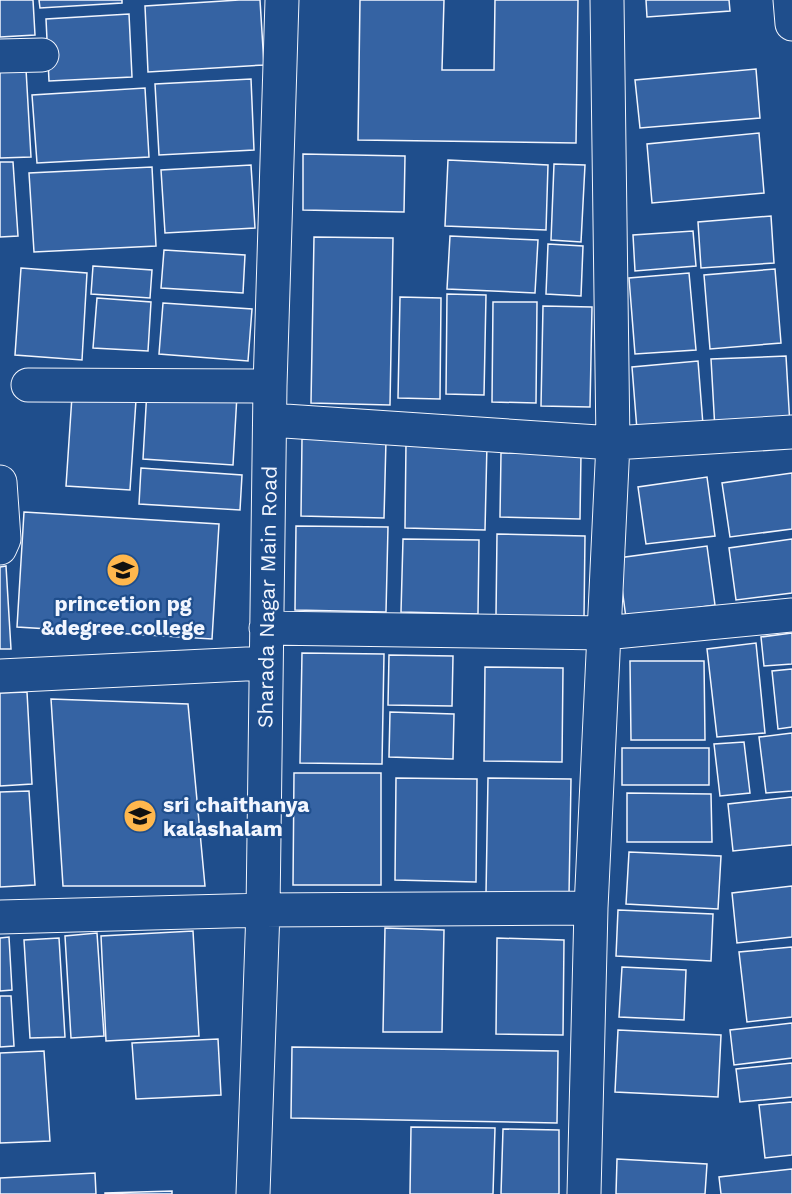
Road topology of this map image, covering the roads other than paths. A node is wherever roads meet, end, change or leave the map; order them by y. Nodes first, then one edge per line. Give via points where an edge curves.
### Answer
1 (282, 0) edge
2 (608, 0) edge
3 (790, 0) edge
4 (792, 24) edge
5 (42, 55) dead end
6 (0, 56) edge
7 (28, 385) dead end
8 (270, 386) junction
9 (270, 420) junction
10 (792, 432) edge
11 (613, 443) junction
12 (0, 482) edge
13 (0, 548) edge
14 (792, 615) edge
15 (266, 628) junction
16 (604, 633) junction
17 (266, 663) junction
18 (0, 676) edge
19 (591, 908) junction
20 (263, 910) junction
21 (0, 917) edge
22 (253, 1194) edge
23 (584, 1194) edge

1 - 8 street, Sharada Nagar Main Road
2 - 11 street
3 - 4 street
5 - 6 street
7 - 8 street
8 - 9 street, Sharada Nagar Main Road
9 - 11 street
9 - 15 street, Sharada Nagar Main Road
10 - 11 street
11 - 16 street
12 - 13 street via 4,539
14 - 16 street
15 - 16 street
15 - 17 street, Sharada Nagar Main Road
16 - 19 street
17 - 18 street
17 - 20 street, Sharada Nagar Main Road
19 - 20 street
19 - 23 street
20 - 21 street
20 - 22 street, Sharada Nagar Main Road

